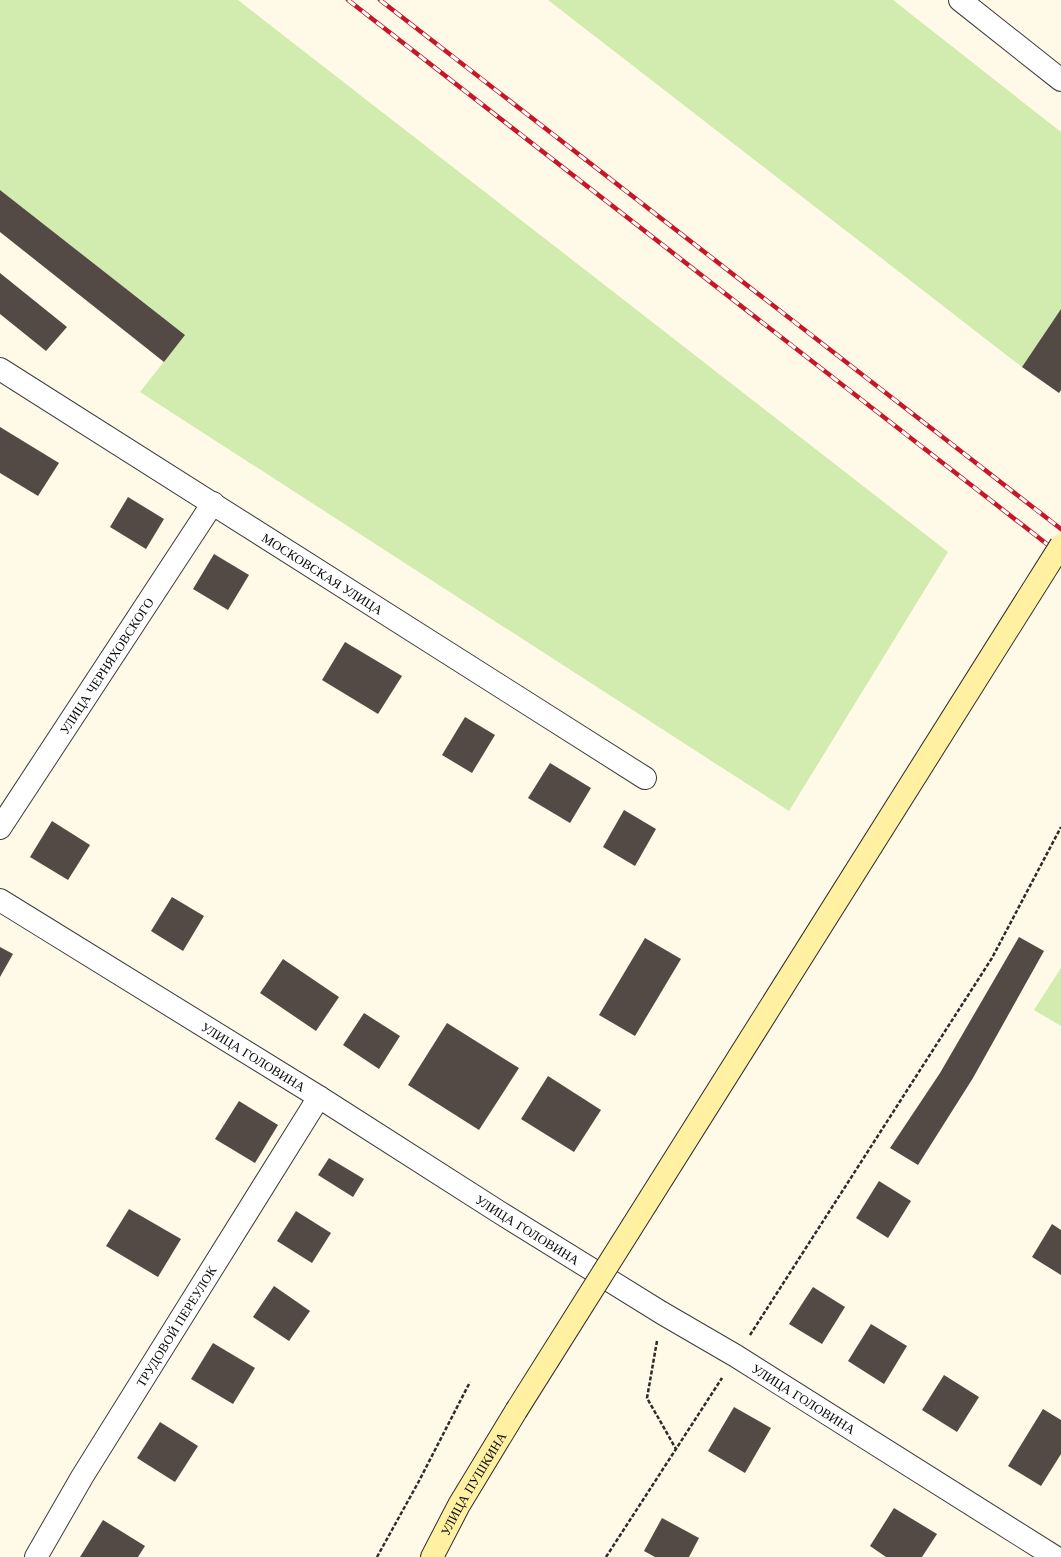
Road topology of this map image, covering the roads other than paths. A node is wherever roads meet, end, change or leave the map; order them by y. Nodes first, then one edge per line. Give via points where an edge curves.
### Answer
1 (960, 0) edge
2 (1061, 80) edge
3 (0, 369) edge
4 (213, 503) junction
5 (1061, 545) edge
6 (646, 778) dead end
7 (0, 828) edge
8 (0, 900) edge
9 (318, 1097) junction
10 (36, 1557) edge
11 (432, 1557) edge
12 (1055, 1557) edge

1 - 2 street
3 - 4 street, МОСКОВСКАЯ УЛИЦА
4 - 6 street, МОСКОВСКАЯ УЛИЦА
4 - 7 street, УЛИЦА ЧЕРНЯХОВСКОГО
5 - 11 street, УЛИЦА ПУШКИНА, bridge via 516,1411 459,1505
8 - 9 street, УЛИЦА ГОЛОВИНА
9 - 10 street, ТРУДОВОЙ ПЕРЕУЛОК via 82,1477
9 - 12 street, УЛИЦА ГОЛОВИНА

